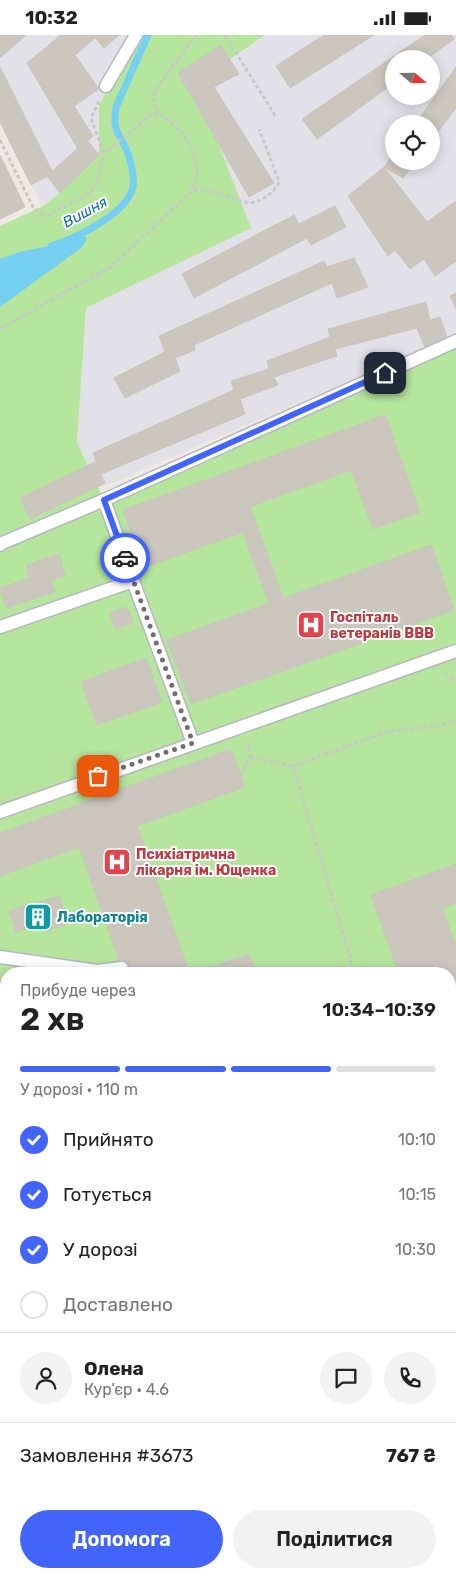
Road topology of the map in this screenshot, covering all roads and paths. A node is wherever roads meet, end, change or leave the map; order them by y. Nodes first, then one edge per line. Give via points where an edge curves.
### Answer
1 (136, 35) edge
2 (196, 35) edge
3 (225, 35) edge
4 (106, 86) joint
5 (159, 114) junction
6 (276, 117) dead end
7 (259, 129) dead end
8 (0, 140) edge
9 (104, 153) junction
10 (192, 191) junction
11 (0, 329) edge
12 (456, 341) edge
13 (104, 500) junction
14 (0, 545) edge
15 (133, 581) junction
16 (0, 627) edge
17 (456, 651) edge
18 (456, 721) edge
19 (246, 724) junction
20 (193, 743) junction
21 (250, 757) junction
22 (293, 766) junction
23 (241, 776) dead end
24 (0, 812) edge
25 (0, 957) edge
26 (69, 967) edge
27 (353, 967) edge

1 - 4 lane
2 - 5 path via 156,89 153,103
3 - 6 path
4 - 9 path via 91,117
5 - 9 path via 151,115
5 - 10 path via 176,126 194,154 197,173
7 - 10 path via 279,181 276,189 253,203 204,189
8 - 9 path via 32,207 46,216 94,189
10 - 11 path via 112,265
12 - 13 lane
13 - 14 lane
13 - 15 lane
15 - 16 lane
15 - 20 lane
17 - 19 lane
18 - 22 path via 389,731
19 - 20 lane
19 - 21 path
20 - 24 lane
21 - 22 path
21 - 23 path
22 - 27 path
25 - 26 lane

